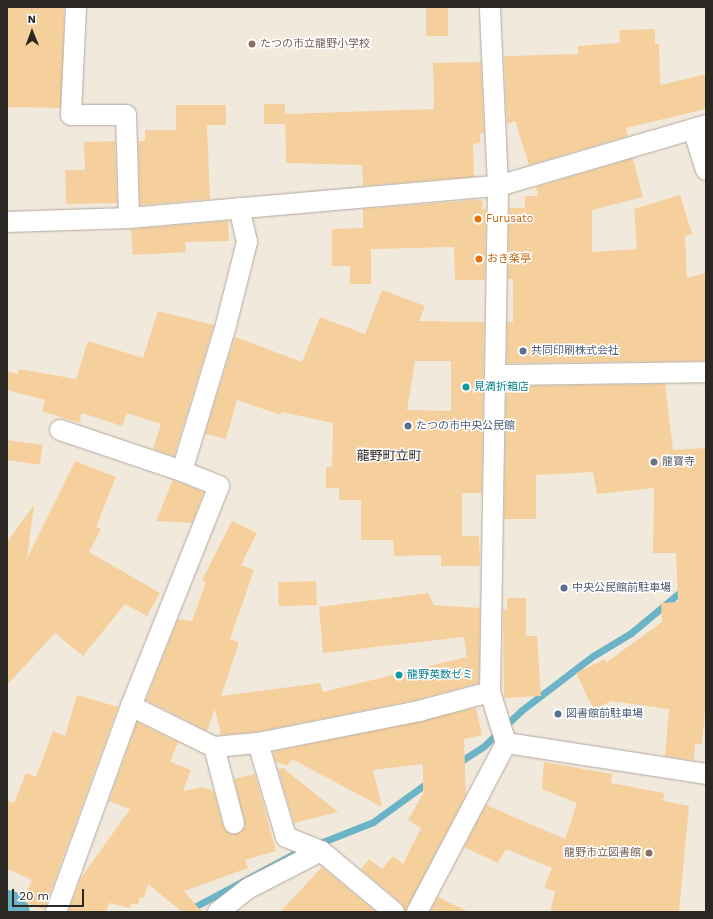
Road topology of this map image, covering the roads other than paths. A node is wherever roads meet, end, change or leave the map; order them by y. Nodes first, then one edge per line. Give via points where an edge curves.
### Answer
1 (76, 7) edge
2 (490, 7) edge
3 (699, 127) edge
4 (706, 170) edge
5 (498, 186) junction
6 (240, 208) junction
7 (129, 218) junction
8 (7, 222) edge
9 (706, 372) edge
10 (494, 375) junction
11 (60, 430) dead end
12 (182, 471) junction
13 (490, 692) junction
14 (131, 706) junction
15 (258, 743) junction
16 (506, 743) junction
17 (214, 747) junction
18 (706, 774) edge
19 (234, 824) dead end
20 (321, 851) junction
21 (56, 912) edge
22 (218, 912) edge
23 (394, 912) edge
24 (417, 912) edge

1 - 7 street via 71,115 126,116
2 - 5 street
3 - 4 street
3 - 5 street
5 - 6 street
5 - 10 street
6 - 7 street
6 - 12 street via 247,242 226,325
7 - 8 street
9 - 10 street
10 - 13 street
11 - 12 street
12 - 14 street via 219,486
13 - 15 street via 418,711
13 - 16 street
14 - 17 street
14 - 21 street
15 - 17 street
15 - 20 street via 286,836
16 - 18 street
16 - 24 street
17 - 19 street
20 - 22 street via 249,888
20 - 23 street

